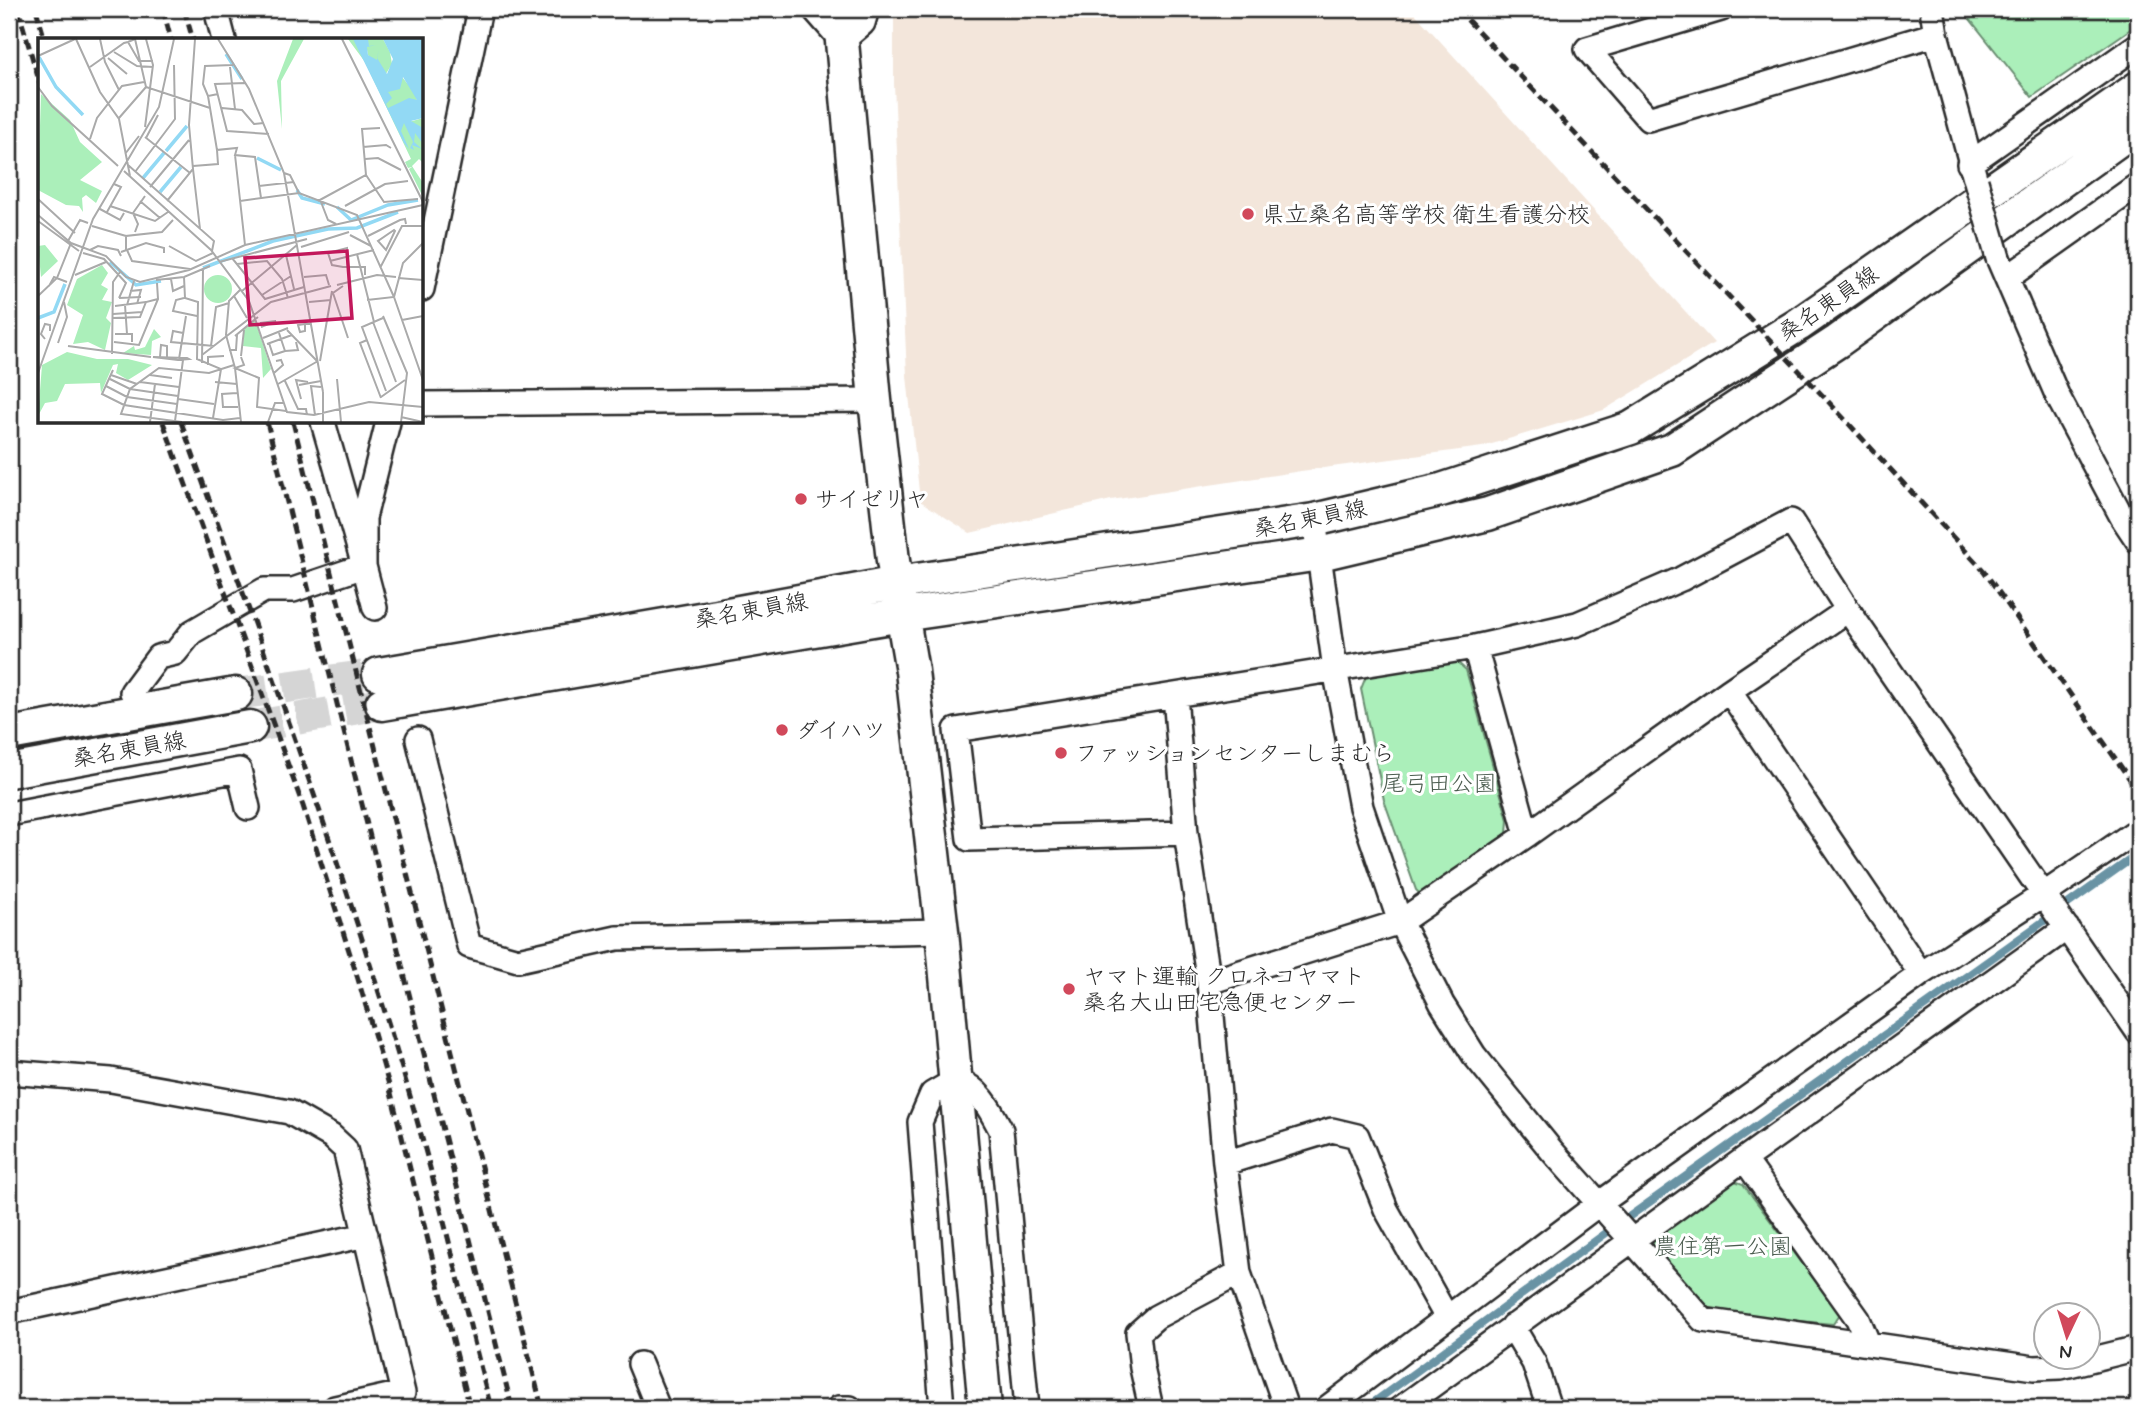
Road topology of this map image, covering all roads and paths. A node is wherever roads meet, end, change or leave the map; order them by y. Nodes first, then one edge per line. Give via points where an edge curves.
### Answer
1 (216, 9) edge
2 (480, 9) edge
3 (814, 9) edge
4 (839, 9) edge
5 (867, 9) edge
6 (1721, 9) edge
7 (1932, 9) edge
8 (1667, 16) edge
9 (1936, 34) junction
10 (223, 38) edge
11 (842, 41) junction
12 (2138, 45) edge
13 (2138, 88) edge
14 (2138, 126) edge
15 (1973, 172) junction
16 (2138, 185) edge
17 (425, 265) edge
18 (2003, 268) junction
19 (875, 400) junction
20 (424, 404) edge
21 (324, 424) edge
22 (387, 424) edge
23 (1314, 520) junction
24 (2138, 541) edge
25 (1320, 554) junction
26 (364, 566) junction
27 (897, 583) junction
28 (375, 608) dead end
29 (1848, 610) junction
30 (902, 615) junction
31 (1475, 647) junction
32 (1335, 669) junction
33 (1729, 691) junction
34 (132, 692) dead end
35 (236, 694) tunnel mouth
36 (1175, 695) junction
37 (250, 727) tunnel mouth
38 (9, 734) edge
39 (418, 739) dead end
40 (9, 771) edge
41 (248, 808) dead end
42 (9, 814) edge
43 (2138, 830) edge
44 (1186, 833) junction
45 (1527, 835) junction
46 (2047, 898) junction
47 (1400, 922) junction
48 (2066, 926) junction
49 (942, 931) junction
50 (1921, 974) junction
51 (1209, 982) junction
52 (2138, 1032) edge
53 (9, 1072) edge
54 (956, 1080) junction
55 (1744, 1159) junction
56 (1225, 1163) junction
57 (1617, 1223) junction
58 (366, 1236) junction
59 (1239, 1273) junction
60 (9, 1312) edge
61 (1447, 1318) junction
62 (1512, 1326) junction
63 (1868, 1343) junction
64 (2138, 1348) edge
65 (640, 1364) dead end
66 (335, 1408) edge
67 (658, 1408) edge
68 (839, 1408) edge
69 (850, 1408) edge
70 (942, 1408) edge
71 (985, 1408) edge
72 (1027, 1408) edge
73 (1151, 1408) edge
74 (1286, 1408) edge
75 (1327, 1408) edge
76 (1401, 1408) edge
77 (1549, 1408) edge

1 - 10 street
2 - 17 street
3 - 11 street
4 - 11 main road
5 - 11 street via 863,23
6 - 8 street
7 - 9 street
8 - 9 street via 1587,49 1648,119
9 - 15 street
11 - 19 main road
12 - 15 street
13 - 23 main road, 桑名東員線 via 1798,325 1631,428 1441,490
14 - 25 main road, 桑名東員線 via 1838,341 1672,450 1489,514
15 - 18 street, bridge
16 - 18 street
18 - 24 street via 2057,397
19 - 20 street
19 - 27 main road
21 - 26 street
22 - 26 street via 364,517
23 - 25 street
23 - 27 main road, 桑名東員線
25 - 30 main road, 桑名東員線
25 - 32 street
26 - 28 street
26 - 34 street via 293,590 264,590 192,632 175,653 158,657
27 - 30 main road
27 - 30 main road, 桑名東員線 via 381,689
29 - 31 street via 1791,521 1681,579 1577,624
29 - 33 street
29 - 46 street
30 - 49 main road
31 - 32 street
31 - 45 street
32 - 36 street
32 - 47 street via 1361,807
33 - 45 street
33 - 50 street
35 - 38 main road, 桑名東員線
36 - 44 street
36 - 44 street via 956,730 969,839
37 - 40 main road, 桑名東員線
39 - 49 street via 469,946 519,960 617,938
41 - 42 street via 239,769
43 - 46 street
44 - 51 street
45 - 47 street
46 - 48 street
46 - 50 street
47 - 51 street
47 - 57 street via 1474,1055
48 - 52 street
48 - 55 street
49 - 54 main road
50 - 57 street
51 - 56 street
53 - 58 street via 111,1080 289,1112 345,1149
54 - 70 street via 932,1094 920,1122
54 - 71 main road
54 - 72 street via 970,1084 1001,1130
55 - 57 street
55 - 63 street via 1858,1319
56 - 59 street
56 - 61 street via 1332,1130 1357,1136 1386,1209
57 - 61 street
57 - 62 street
57 - 63 street via 1703,1320
58 - 60 street
58 - 66 street via 403,1393
59 - 73 street via 1156,1317 1138,1333
59 - 74 street
61 - 75 street
62 - 76 street
62 - 77 street via 1534,1363
63 - 64 street via 2034,1368 2061,1367
65 - 67 street
68 - 69 street

